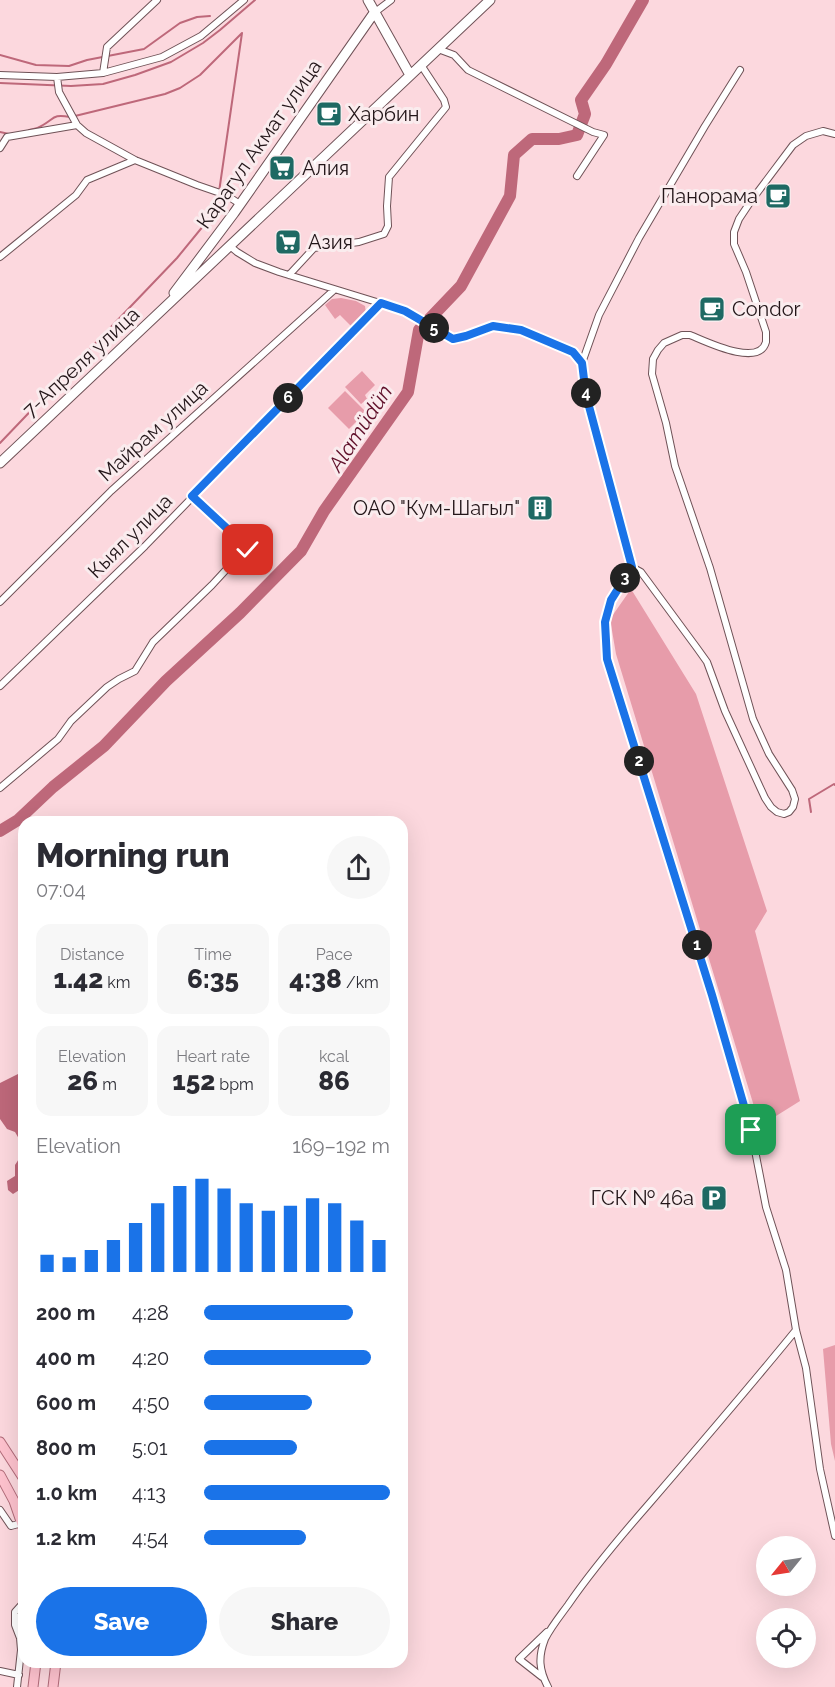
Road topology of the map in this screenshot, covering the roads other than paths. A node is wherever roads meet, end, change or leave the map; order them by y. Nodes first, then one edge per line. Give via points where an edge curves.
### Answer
1 (157, 0) edge
2 (244, 0) edge
3 (368, 0) edge
4 (391, 0) edge
5 (490, 0) edge
6 (374, 13) junction
7 (438, 49) junction
8 (421, 65) junction
9 (740, 70) dead end
10 (103, 74) junction
11 (0, 75) edge
12 (410, 75) junction
13 (57, 77) junction
14 (77, 125) junction
15 (835, 134) edge
16 (4, 136) edge
17 (0, 148) edge
18 (135, 160) junction
19 (578, 176) dead end
20 (240, 204) junction
21 (231, 247) junction
22 (0, 257) edge
23 (289, 275) junction
24 (334, 290) junction
25 (381, 303) junction
26 (160, 312) junction
27 (582, 363) junction
28 (0, 463) edge
29 (192, 496) junction
30 (632, 567) junction
31 (0, 602) edge
32 (0, 686) edge
33 (0, 788) edge
34 (796, 1330) junction
35 (0, 1442) edge
36 (18, 1470) edge
37 (0, 1475) edge
38 (0, 1510) edge
39 (18, 1513) edge
40 (18, 1527) edge
41 (835, 1536) edge
42 (18, 1609) edge
43 (551, 1628) junction
44 (18, 1633) edge
45 (19, 1668) edge
46 (35, 1668) edge
47 (55, 1668) edge
48 (0, 1671) edge
49 (18, 1676) junction
50 (543, 1678) junction
51 (17, 1687) edge
52 (33, 1687) edge
53 (53, 1687) edge
54 (548, 1687) edge

1 - 10 street via 107,47
2 - 10 street via 201,36 162,57
3 - 6 main road
4 - 6 street, Карагул Акмат улица
5 - 7 main road
6 - 12 main road
6 - 20 main road, Карагул Акмат улица
7 - 8 main road
7 - 19 street via 454,55 468,70 604,135
8 - 12 main road
8 - 23 street via 447,107 389,177 388,226 384,234 314,248
9 - 27 street via 639,238 599,315
10 - 13 street
11 - 13 street
12 - 21 main road
13 - 14 street via 59,92
14 - 16 street
14 - 18 street
15 - 30 street via 814,133 793,145 745,210 734,232 734,244 766,332 763,347 750,354 682,335 664,343 653,359 652,375 675,466 710,568 753,719 795,799 789,812 777,812 765,798 707,662 641,572
16 - 17 street
18 - 20 street
18 - 22 street via 87,180 76,195
20 - 26 main road, Карагул Акмат улица
21 - 23 street via 255,263
21 - 26 main road
23 - 24 street
24 - 25 street
24 - 31 street, Майрам улица via 111,491
25 - 27 street via 405,311 453,339 493,326 521,330 573,352
25 - 29 street, Кыял улица
26 - 28 main road, 7-Апреля улица
27 - 30 street via 586,395
29 - 32 street, Кыял улица
29 - 33 street via 248,550 153,642 135,671 107,687 58,739
30 - 34 street via 611,600 605,622 607,659 751,1130 766,1207 786,1269
34 - 41 street
34 - 43 street via 617,1541
35 - 36 main road
37 - 39 main road
38 - 40 street via 11,1526
42 - 44 street
43 - 50 street via 539,1661
43 - 50 street via 519,1659
45 - 49 street
46 - 52 main road
47 - 53 main road
48 - 49 street
49 - 51 street
50 - 54 street

